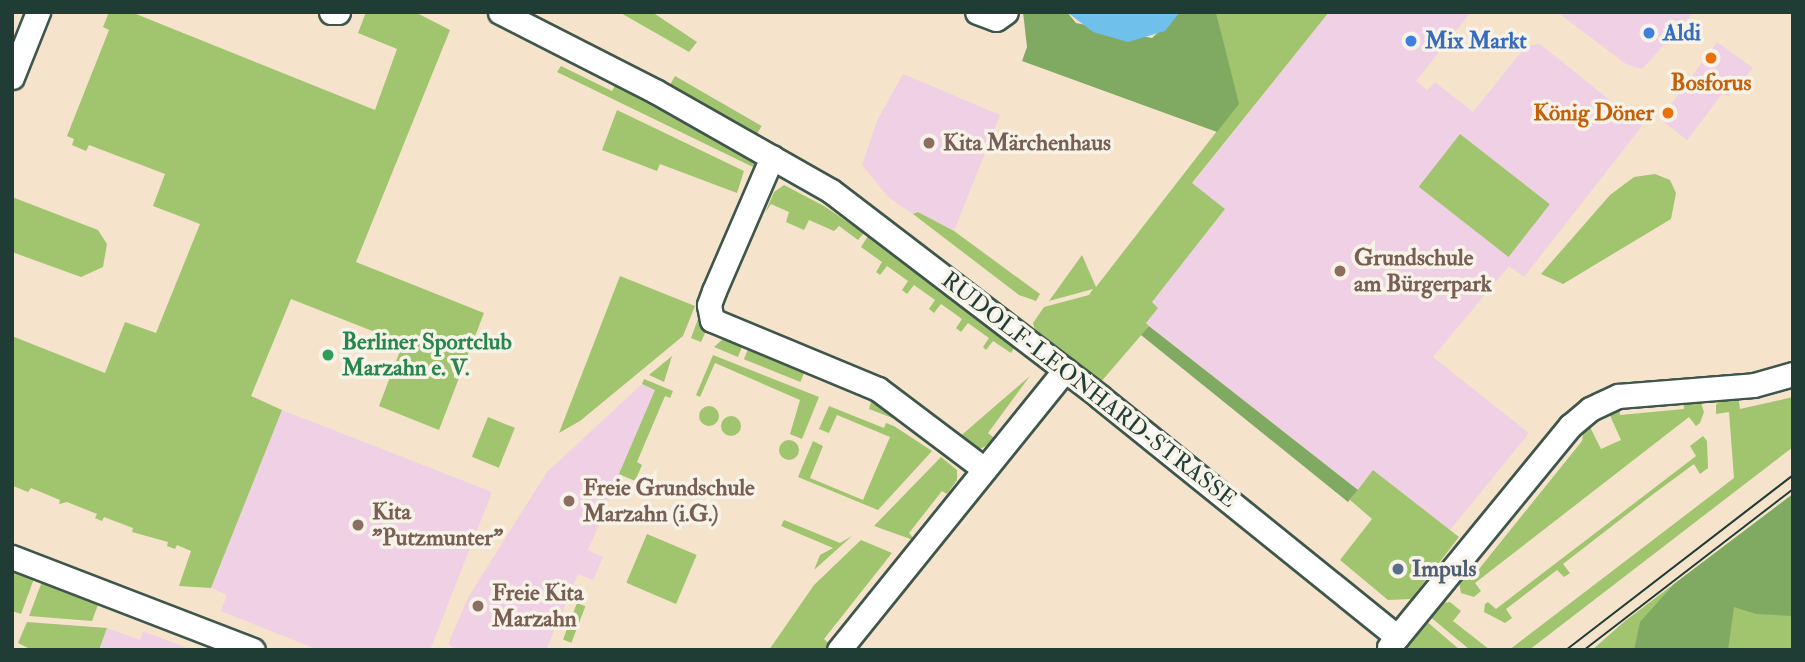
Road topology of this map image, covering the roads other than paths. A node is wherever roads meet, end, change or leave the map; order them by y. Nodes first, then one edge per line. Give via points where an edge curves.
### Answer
1 (38, 12) edge
2 (331, 12) edge
3 (338, 12) edge
4 (500, 12) edge
5 (977, 12) edge
6 (1005, 14) edge
7 (12, 77) edge
8 (772, 158) junction
9 (1065, 370) junction
10 (1793, 374) edge
11 (983, 468) junction
12 (12, 557) edge
13 (1392, 643) edge
14 (253, 650) edge
15 (839, 650) edge

1 - 7 street
2 - 3 street
4 - 8 street, RUDOLF-LEONHARD-STRASSE via 655,91
5 - 6 street via 996,19
8 - 9 street, RUDOLF-LEONHARD-STRASSE via 831,191
8 - 11 street via 709,305 712,320 878,389
9 - 11 street
9 - 13 street, RUDOLF-LEONHARD-STRASSE
10 - 13 street via 1754,385 1618,396 1590,409 1570,426
11 - 15 street
12 - 14 street

